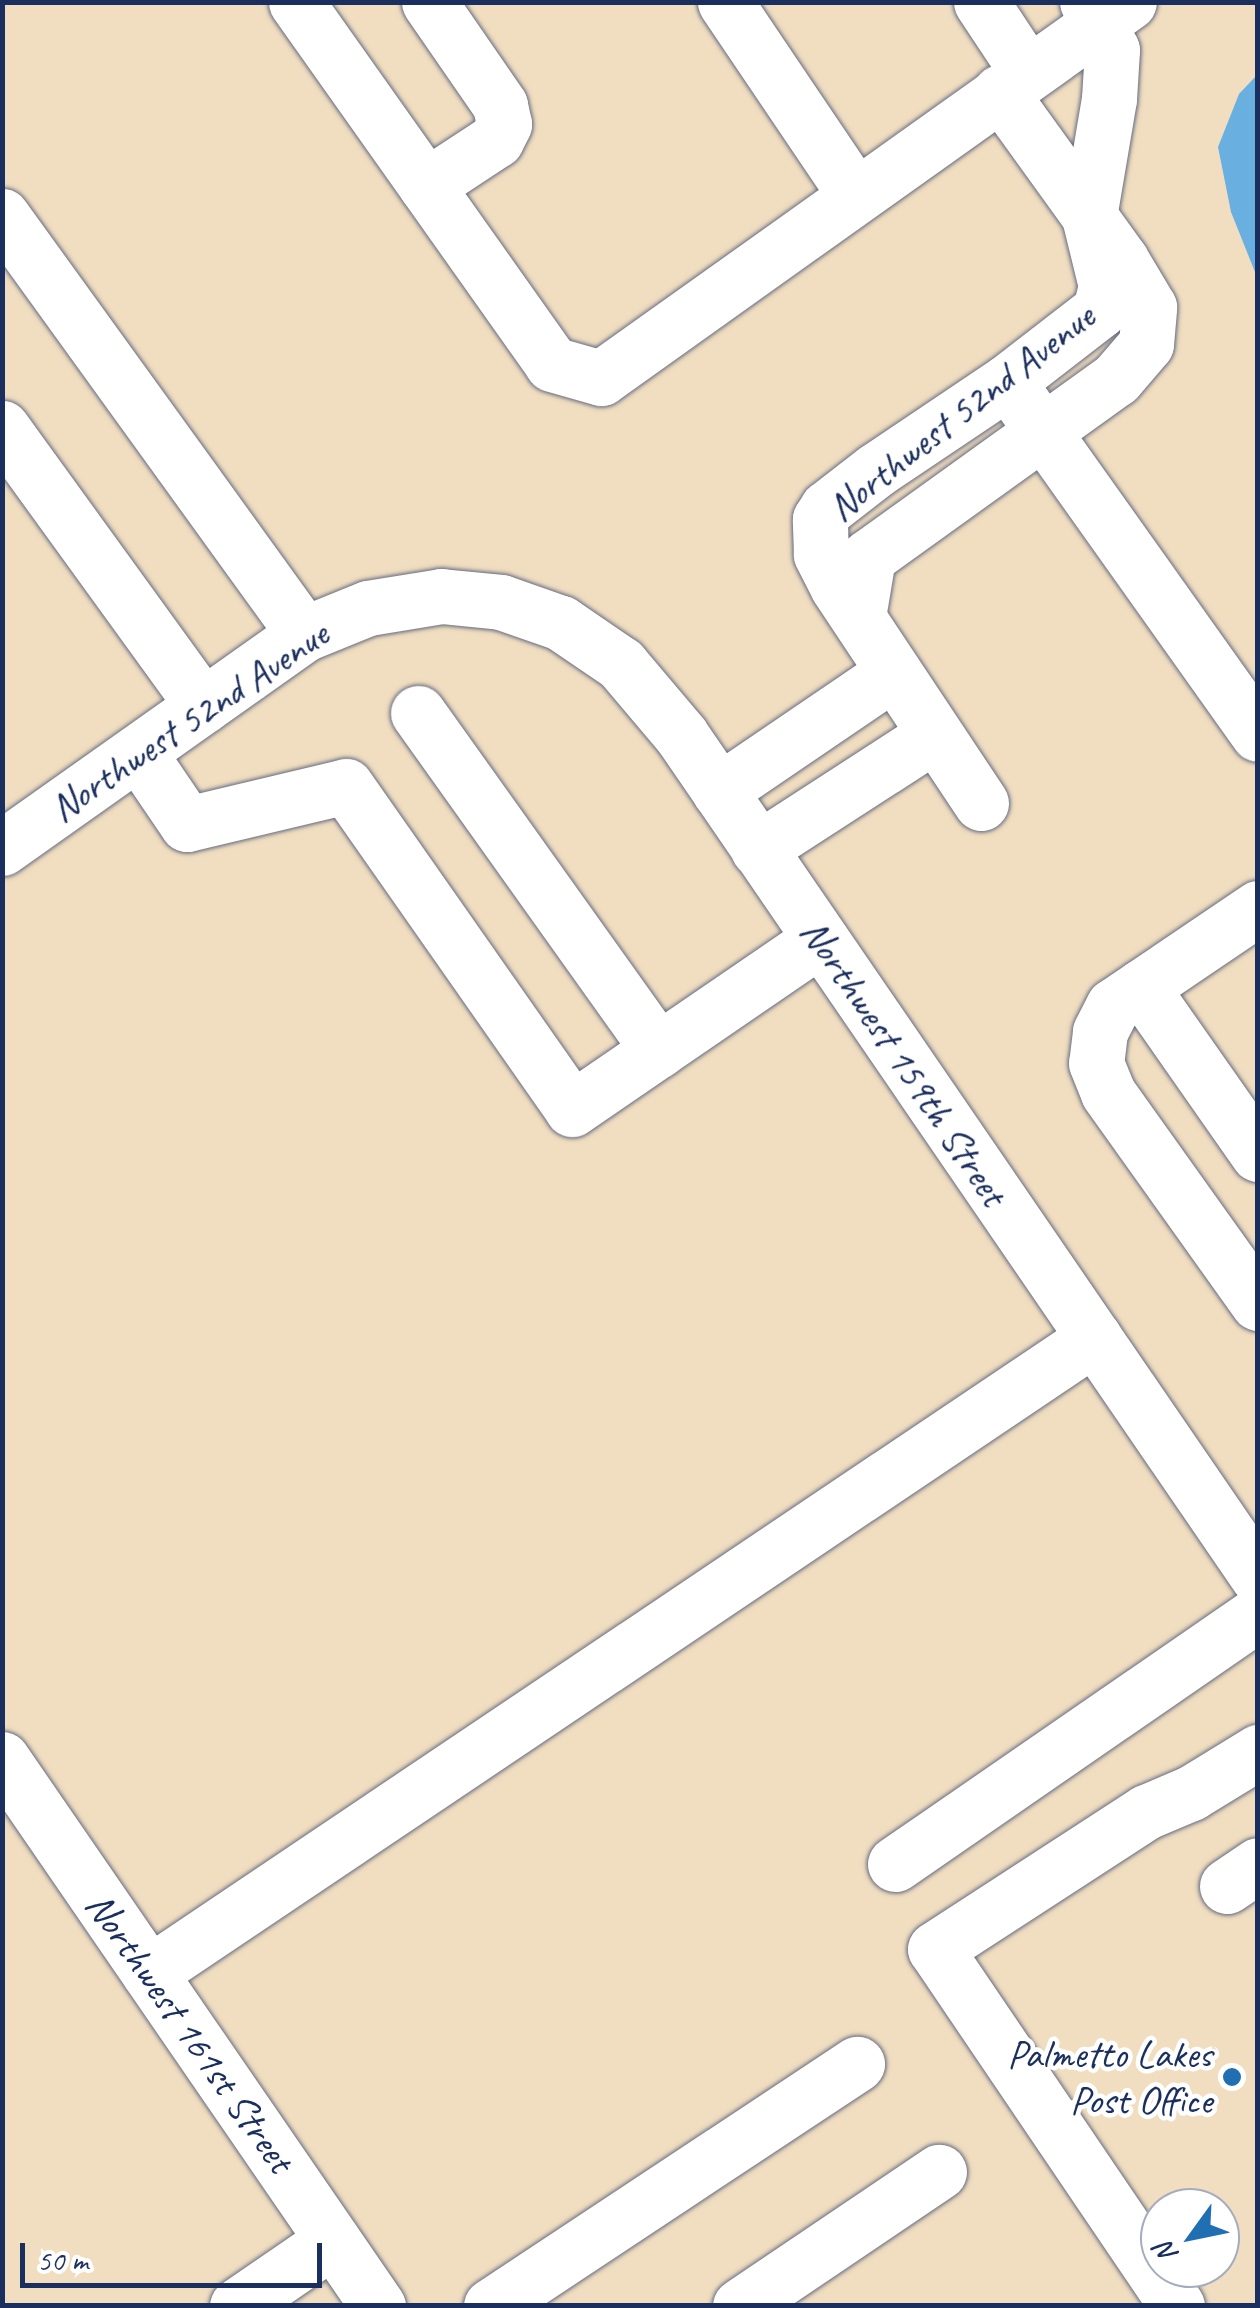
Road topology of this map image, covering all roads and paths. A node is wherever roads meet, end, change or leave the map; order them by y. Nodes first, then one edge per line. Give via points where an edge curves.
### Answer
1 (296, 2) edge
2 (429, 2) edge
3 (725, 2) edge
4 (980, 2) edge
5 (1106, 9) edge
6 (1014, 82) junction
7 (426, 186) junction
8 (855, 196) junction
9 (2, 216) edge
10 (1089, 216) junction
11 (1008, 382) junction
12 (2, 428) edge
13 (1042, 431) junction
14 (501, 602) joint
15 (858, 616) junction
16 (304, 634) junction
17 (891, 674) junction
18 (203, 706) junction
19 (418, 713) dead end
20 (1258, 734) edge
21 (933, 736) junction
22 (138, 752) junction
23 (719, 791) junction
24 (981, 803) dead end
25 (2, 848) edge
26 (758, 849) junction
27 (1258, 908) edge
28 (820, 940) junction
29 (1141, 987) junction
30 (658, 1050) junction
31 (1258, 1154) edge
32 (1258, 1303) edge
33 (1094, 1338) junction
34 (1258, 1577) edge
35 (1258, 1614) edge
36 (1258, 1752) edge
37 (2, 1759) edge
38 (895, 1864) dead end
39 (150, 1973) junction
40 (857, 2064) dead end
41 (939, 2172) dead end
42 (334, 2240) junction
43 (237, 2306) edge
44 (378, 2306) edge
45 (491, 2306) edge
46 (740, 2306) edge
47 (1177, 2306) edge

1 - 7 street
2 - 7 street via 500,105 504,124 496,140
3 - 8 street
4 - 6 street
5 - 6 street
5 - 10 street via 1110,82
6 - 8 street
6 - 10 street
7 - 8 street via 552,364 601,378
9 - 16 street
10 - 11 street, Northwest 52nd Avenue via 1106,286 1100,310
10 - 13 street, Northwest 52nd Avenue via 1149,308 1146,344 1116,379
11 - 13 street
11 - 15 street, Northwest 52nd Avenue via 827,508 820,519 820,554
12 - 18 street
13 - 15 street, Northwest 52nd Avenue via 868,558
13 - 20 street
14 - 16 street, Northwest 52nd Avenue via 441,596 368,608
14 - 23 street, Northwest 159th Street via 561,623 621,664
15 - 17 street, Northwest 52nd Avenue
16 - 18 street, Northwest 52nd Avenue
17 - 21 street, Northwest 52nd Avenue
17 - 23 street
18 - 22 street, Northwest 52nd Avenue
19 - 30 street
21 - 24 street, Northwest 52nd Avenue
21 - 26 street
22 - 25 street, Northwest 52nd Avenue
22 - 30 street via 187,824 346,786 572,1109
23 - 26 street, Northwest 159th Street
26 - 28 street, Northwest 159th Street
27 - 29 street
28 - 30 street
28 - 33 street, Northwest 159th Street
29 - 31 street
29 - 32 street via 1114,1006 1100,1032 1096,1062 1108,1093
33 - 34 street, Northwest 159th Street
33 - 39 street
35 - 38 street
36 - 47 street via 1146,1812 935,1949
37 - 39 street, Northwest 161st Street
39 - 42 street, Northwest 161st Street
40 - 45 street
41 - 46 street
42 - 43 street
42 - 44 street, Northwest 161st Street

